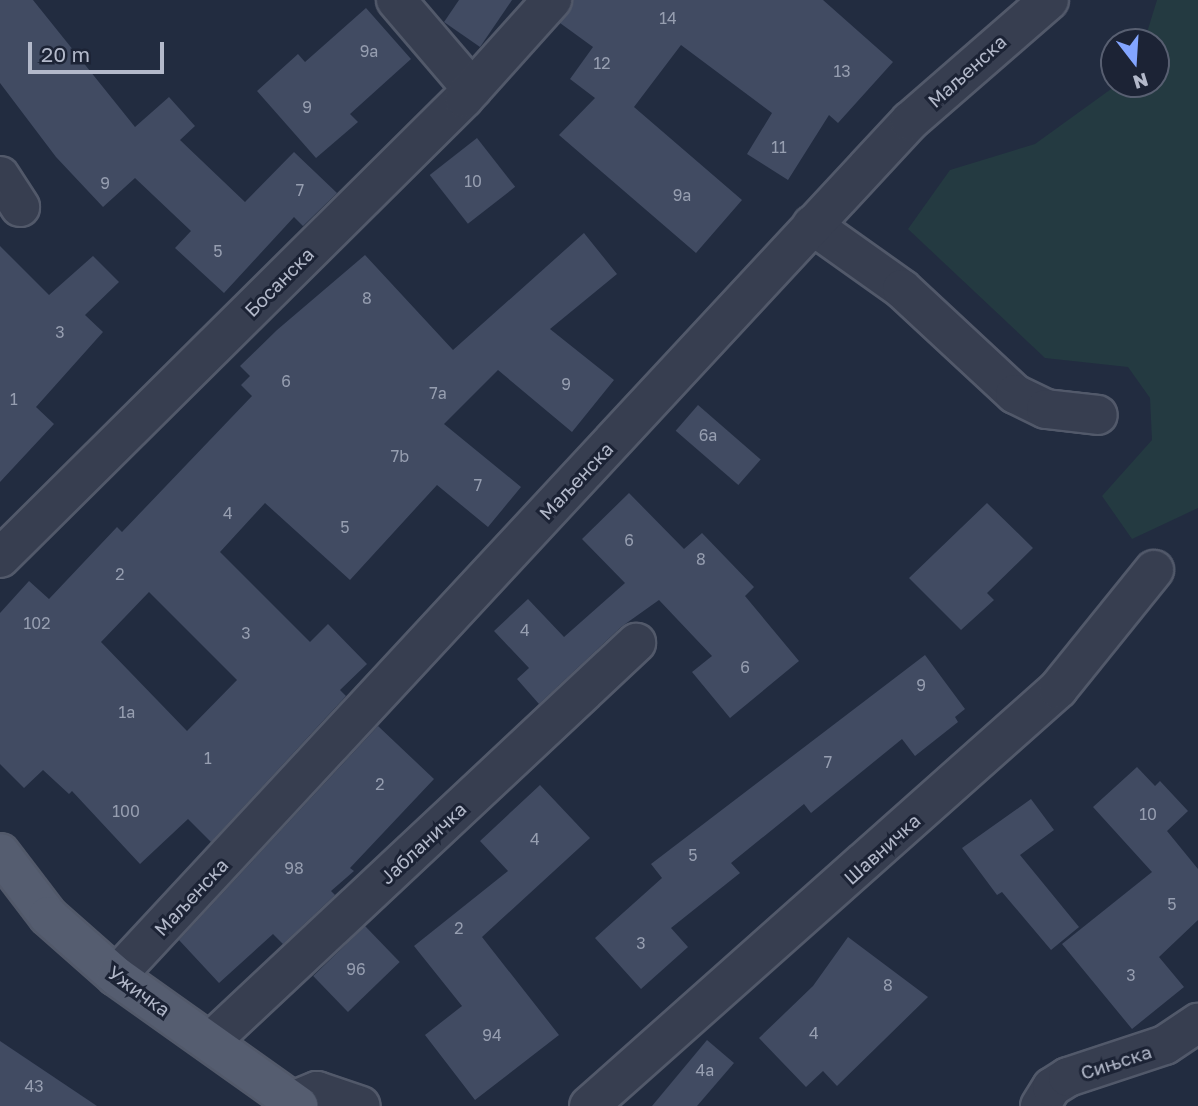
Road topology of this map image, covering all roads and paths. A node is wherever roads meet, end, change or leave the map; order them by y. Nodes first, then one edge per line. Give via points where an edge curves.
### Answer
1 (396, 0) edge
2 (552, 0) edge
3 (1049, 0) edge
4 (472, 89) junction
5 (812, 225) junction
6 (1097, 415) dead end
7 (0, 558) edge
8 (1154, 570) dead end
9 (636, 643) dead end
10 (0, 853) edge
11 (116, 975) junction
12 (1198, 1023) edge
13 (210, 1042) junction
14 (296, 1104) edge
15 (361, 1106) edge
16 (589, 1106) edge
17 (1040, 1106) edge

1 - 4 street
2 - 4 street, Босанска
3 - 5 street, Маљенска via 911,121
4 - 7 street, Босанска
5 - 6 street via 902,289 1015,394 1046,409
5 - 11 street, Маљенска
8 - 16 street, Шавничка via 1058,689
9 - 13 street, Јабланичка
10 - 11 main road, Ужичка via 48,916
11 - 13 main road, Ужичка
12 - 17 street, Сињска via 1153,1050 1068,1076 1052,1087
13 - 14 main road, Ужичка
14 - 15 street via 317,1091

